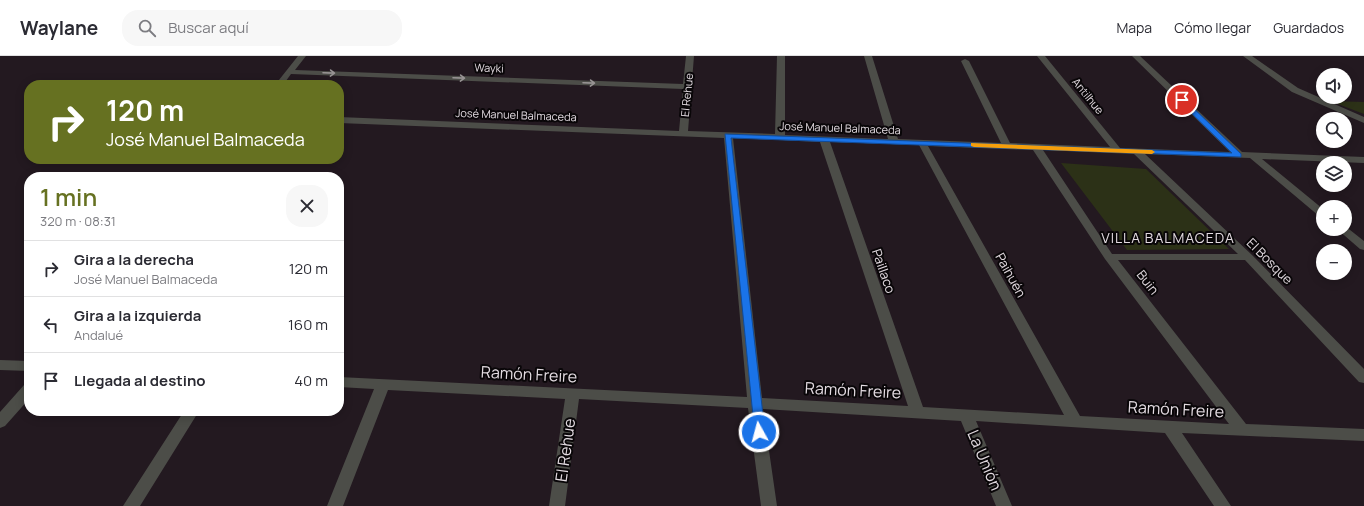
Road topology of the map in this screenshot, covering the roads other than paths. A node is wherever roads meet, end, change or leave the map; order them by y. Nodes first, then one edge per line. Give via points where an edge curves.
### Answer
1 (302, 56) edge
2 (690, 56) edge
3 (781, 56) edge
4 (868, 56) edge
5 (1041, 56) edge
6 (1136, 56) edge
7 (1247, 56) edge
8 (965, 61) dead end
9 (290, 72) junction
10 (283, 80) edge
11 (687, 87) junction
12 (344, 120) edge
13 (1364, 120) edge
14 (683, 134) junction
15 (728, 135) junction
16 (780, 137) junction
17 (824, 139) junction
18 (894, 142) junction
19 (922, 143) junction
20 (1006, 146) junction
21 (1036, 147) junction
22 (1117, 150) junction
23 (1136, 151) junction
24 (1239, 155) junction
25 (1253, 156) junction
26 (1364, 160) edge
27 (1316, 208) edge
28 (1351, 236) edge
29 (1364, 247) edge
30 (1109, 257) junction
31 (1248, 257) junction
32 (0, 365) edge
33 (24, 366) edge
34 (1364, 378) edge
35 (344, 382) edge
36 (383, 384) junction
37 (573, 394) junction
38 (24, 395) edge
39 (755, 403) junction
40 (917, 412) junction
41 (966, 415) junction
42 (189, 416) edge
43 (1075, 421) junction
44 (0, 422) edge
45 (1169, 427) junction
46 (1243, 430) junction
47 (1364, 435) edge
48 (132, 506) edge
49 (335, 506) edge
50 (557, 506) edge
51 (768, 506) edge
52 (1004, 506) edge
53 (1223, 506) edge

1 - 9 street
2 - 11 street, El Rehue
3 - 16 street
4 - 18 street
5 - 22 street, Antilhue
6 - 24 street
7 - 13 street via 1295,90
8 - 20 street
9 - 10 street
9 -> 11 street, Wayki
11 - 14 street, El Rehue
12 - 14 street, José Manuel Balmaceda
14 - 15 street, José Manuel Balmaceda
15 - 16 street, José Manuel Balmaceda
15 - 39 street
16 - 17 street, José Manuel Balmaceda
17 - 18 street, José Manuel Balmaceda
17 - 40 street, Paillaco
18 - 19 street, José Manuel Balmaceda
19 - 20 street, José Manuel Balmaceda
19 - 43 street, Paihuén
20 - 21 street, José Manuel Balmaceda
21 - 22 street, José Manuel Balmaceda
21 - 30 street, Buin
22 - 23 street, José Manuel Balmaceda
23 - 24 street, José Manuel Balmaceda
23 - 31 street, El Bosque
24 - 25 street, José Manuel Balmaceda
25 - 26 street, José Manuel Balmaceda
25 - 27 street
28 - 29 street
30 - 31 street
30 - 46 street, Buin
31 - 34 street, El Bosque
32 - 33 street
35 - 36 street, Ramón Freire
36 - 37 street, Ramón Freire
36 - 49 street
37 - 39 street, Ramón Freire
37 - 50 street, El Rehue
38 - 44 street
39 - 40 street, Ramón Freire
39 - 51 street
40 - 41 street, Ramón Freire
41 - 43 street, Ramón Freire
41 - 52 street, La Unión
42 - 48 street
43 - 45 street, Ramón Freire
45 - 46 street, Ramón Freire
45 - 53 street
46 - 47 street, Ramón Freire

